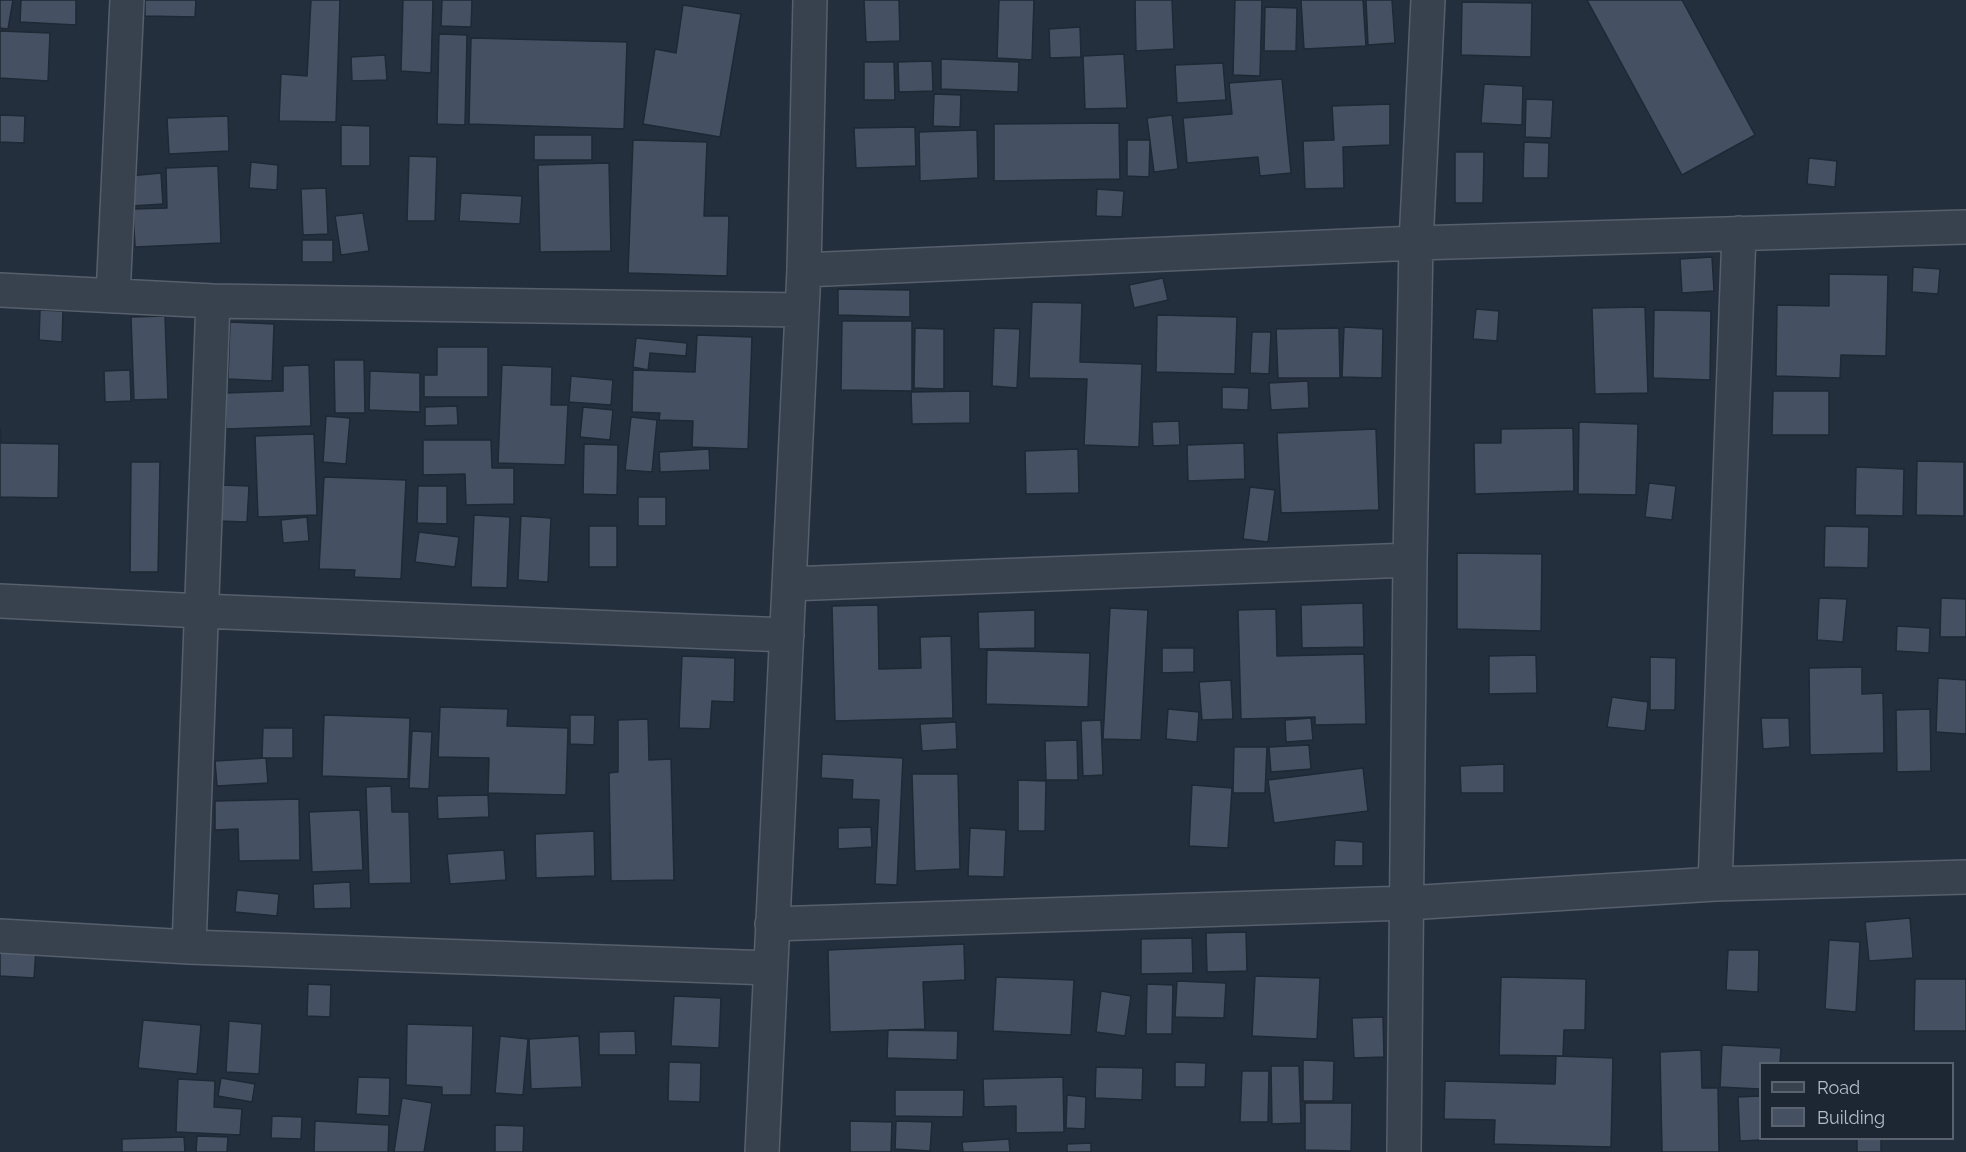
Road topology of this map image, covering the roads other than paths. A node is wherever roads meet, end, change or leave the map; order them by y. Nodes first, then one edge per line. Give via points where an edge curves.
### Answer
1 (127, 0) edge
2 (810, 0) edge
3 (1428, 0) edge
4 (1966, 226) edge
5 (1739, 233) junction
6 (1416, 243) junction
7 (804, 270) junction
8 (0, 290) edge
9 (113, 296) junction
10 (213, 301) junction
11 (801, 310) junction
12 (1410, 560) junction
13 (789, 584) junction
14 (0, 601) edge
15 (201, 611) junction
16 (787, 635) junction
17 (1966, 877) edge
18 (1715, 884) junction
19 (1407, 903) junction
20 (772, 924) junction
21 (0, 936) edge
22 (189, 947) junction
23 (770, 968) junction
24 (762, 1152) edge
25 (1404, 1152) edge

1 - 9 street
2 - 7 street
3 - 6 street
4 - 5 street
5 - 6 street
5 - 18 street
6 - 7 street
6 - 12 street
7 - 11 street
8 - 9 street
9 - 10 street
10 - 11 street
10 - 15 street
11 - 13 street
12 - 13 street
12 - 19 street
13 - 16 street
14 - 15 street
15 - 16 street
15 - 22 street
16 - 20 street
17 - 18 street
18 - 19 street
19 - 20 street
19 - 25 street
20 - 23 street
21 - 22 street
22 - 23 street
23 - 24 street

